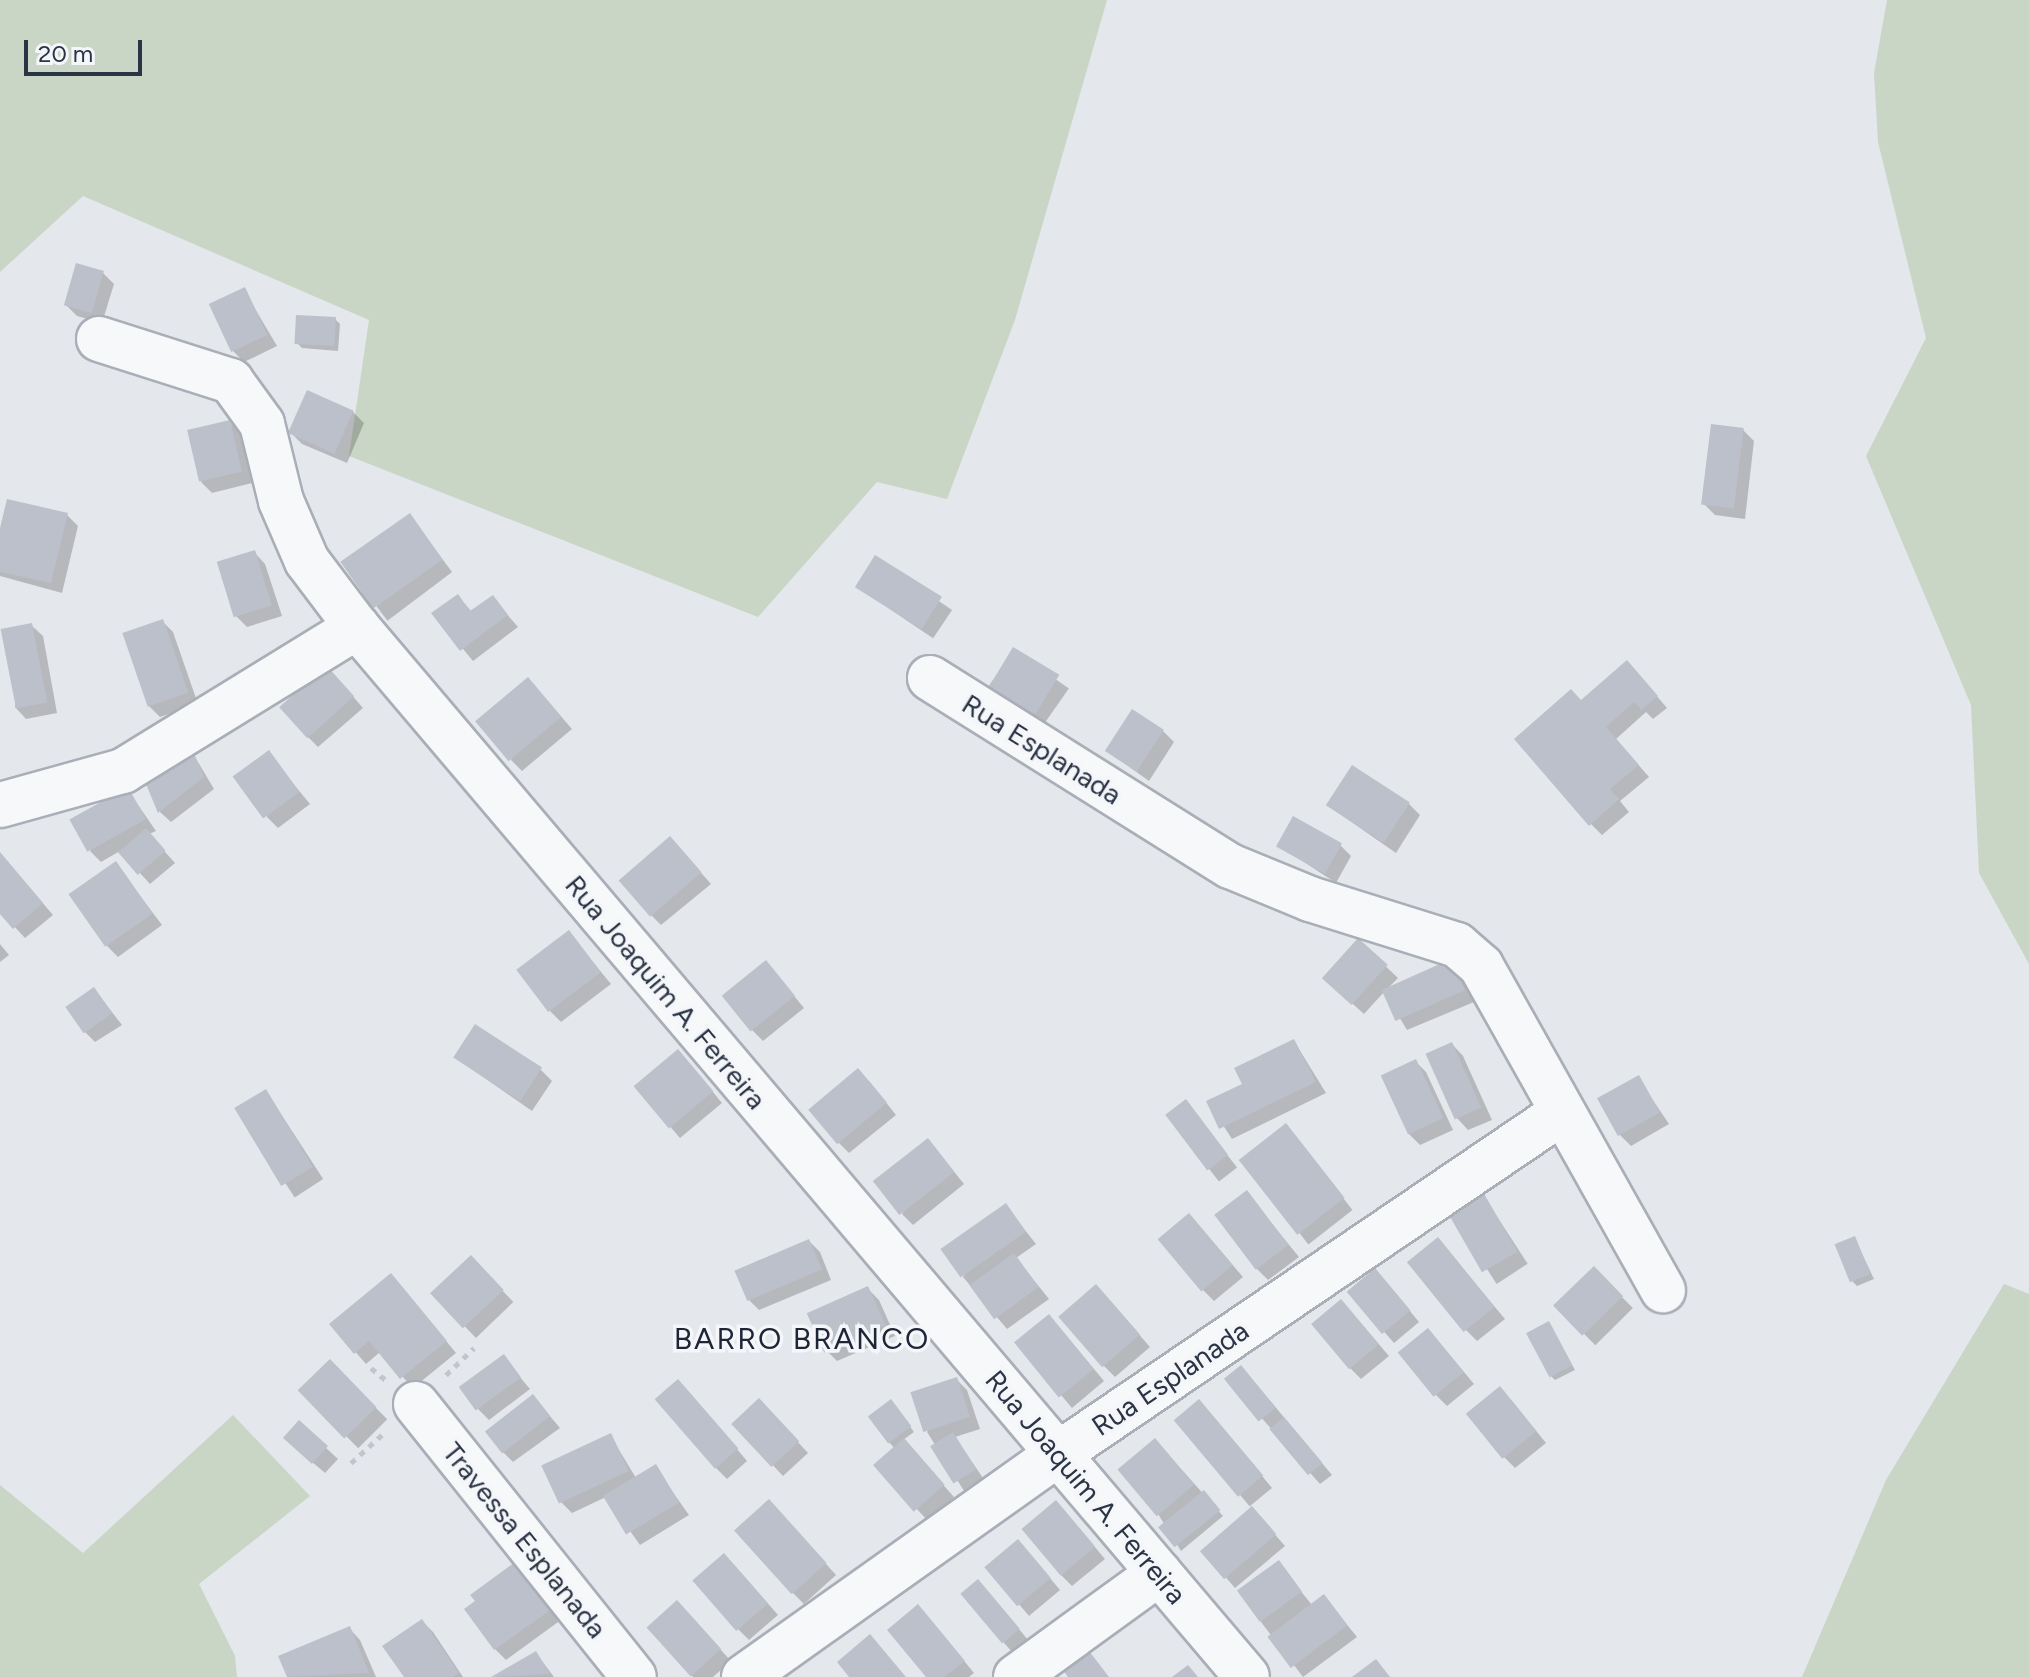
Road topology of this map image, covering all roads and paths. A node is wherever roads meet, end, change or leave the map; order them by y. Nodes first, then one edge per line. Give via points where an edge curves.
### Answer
1 (99, 339) dead end
2 (357, 627) junction
3 (930, 678) dead end
4 (0, 805) edge
5 (1561, 1113) junction
6 (1663, 1290) dead end
7 (416, 1404) dead end
8 (1058, 1454) junction
9 (1159, 1573) junction
10 (634, 1677) edge
11 (744, 1677) edge
12 (1016, 1677) edge
13 (1247, 1677) edge

1 - 2 street, Rua Joaquim A. Ferreira via 231,381 262,424 281,501 307,561
2 - 4 street via 123,771
2 - 8 street, Rua Joaquim A. Ferreira
3 - 5 street, Rua Esplanada via 1230,866 1310,899 1457,945 1481,966
5 - 6 street, Rua Esplanada
5 - 8 street, Rua Esplanada
7 - 10 street, Travessa Esplanada
8 - 9 street, Rua Joaquim A. Ferreira
8 - 11 street, Rua Esplanada
9 - 12 street
9 - 13 street, Rua Joaquim A. Ferreira

